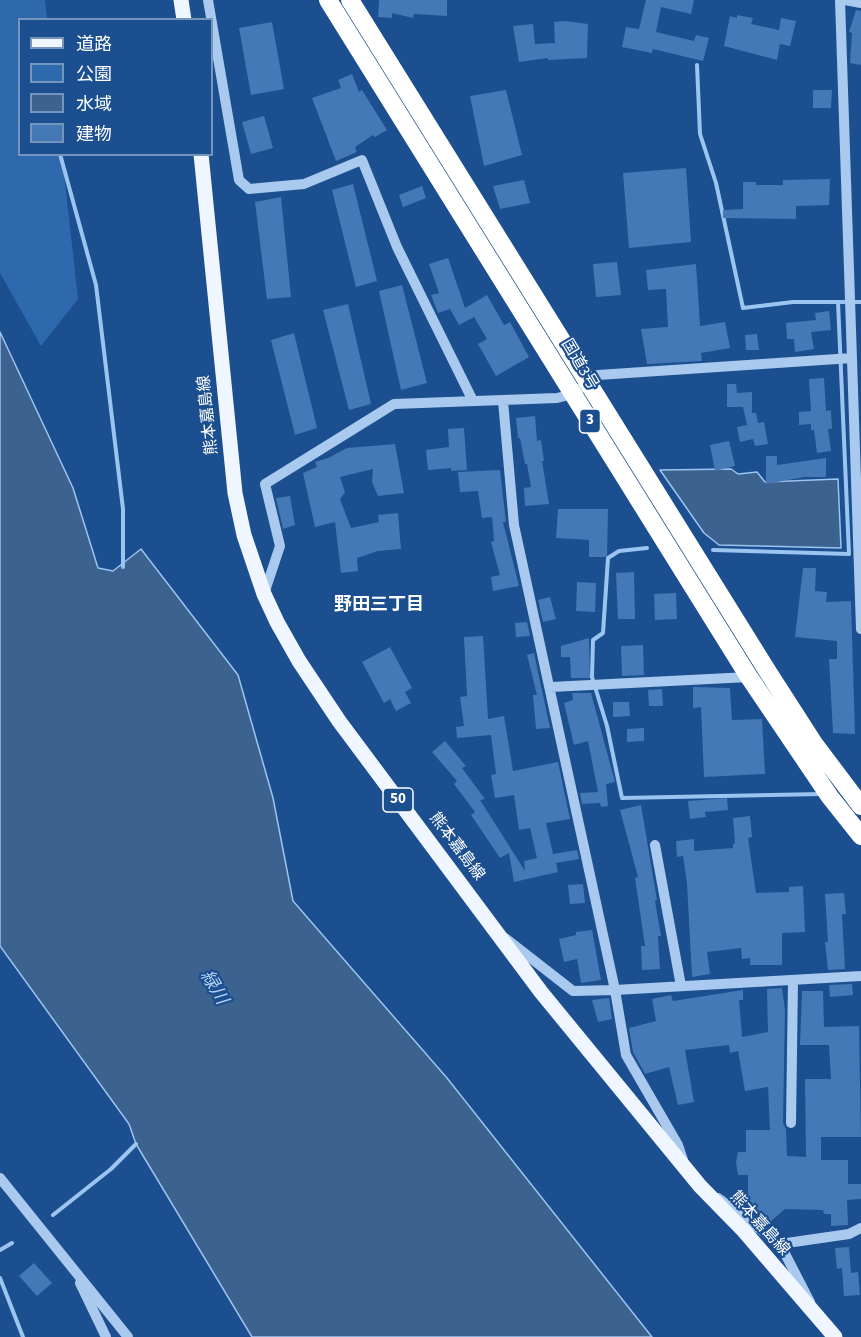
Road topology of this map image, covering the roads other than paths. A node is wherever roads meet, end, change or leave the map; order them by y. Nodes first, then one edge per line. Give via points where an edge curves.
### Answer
1 (181, 0) edge
2 (208, 0) edge
3 (328, 0) edge
4 (350, 0) edge
5 (842, 0) edge
6 (861, 3) edge
7 (184, 18) edge
8 (211, 18) edge
9 (213, 29) edge
10 (201, 156) edge
11 (856, 313) edge
12 (852, 358) junction
13 (580, 389) junction
14 (473, 401) junction
15 (503, 401) junction
16 (857, 409) edge
17 (859, 486) edge
18 (860, 567) edge
19 (264, 594) junction
20 (861, 620) edge
21 (861, 629) edge
22 (749, 677) junction
23 (551, 687) junction
24 (861, 806) edge
25 (861, 836) edge
26 (655, 845) dead end
27 (495, 931) junction
28 (861, 976) edge
29 (793, 980) junction
30 (681, 986) junction
31 (615, 990) junction
32 (791, 1123) dead end
33 (686, 1169) junction
34 (0, 1178) edge
35 (700, 1186) junction
36 (861, 1228) edge
37 (780, 1244) junction
38 (62, 1257) junction
39 (816, 1316) junction
40 (106, 1337) edge
41 (128, 1337) edge
42 (835, 1337) edge

1 - 7 main road
2 - 8 street
3 - 13 highway, 国道3号 / 3
4 - 13 highway, 国道3号 / 3
5 - 6 street
5 - 11 street
9 - 14 street via 239,180 249,189 304,184 362,160 397,247
10 - 19 main road, 熊本嘉島線 / 50 via 236,493 244,535
11 - 12 street
12 - 13 street via 598,375
12 - 16 street
13 - 15 street via 557,398
13 - 22 highway, 国道3号 / 3
13 - 24 highway, 国道3号 / 3 via 815,744
14 - 15 street
14 - 19 street via 394,404 265,484 280,546
15 - 23 street via 514,525
16 - 17 street
17 - 18 street
18 - 20 street
19 - 27 main road, 熊本嘉島線 / 50 via 299,661 339,721
20 - 21 street
22 - 23 street
22 - 25 highway, 国道3号 / 3
23 - 31 street
26 - 30 street
27 - 31 street via 573,991
27 - 33 main road, 熊本嘉島線 / 50
28 - 29 street
29 - 30 street
29 - 32 street
30 - 31 street
31 - 33 street via 626,1055 678,1144
33 - 35 main road, 熊本嘉島線 / 50
34 - 38 street
35 - 37 street
35 - 39 main road, 熊本嘉島線 / 50
36 - 37 street via 849,1234
37 - 39 street
38 - 40 street via 78,1278
38 - 41 street
39 - 42 main road, 熊本嘉島線 / 50

